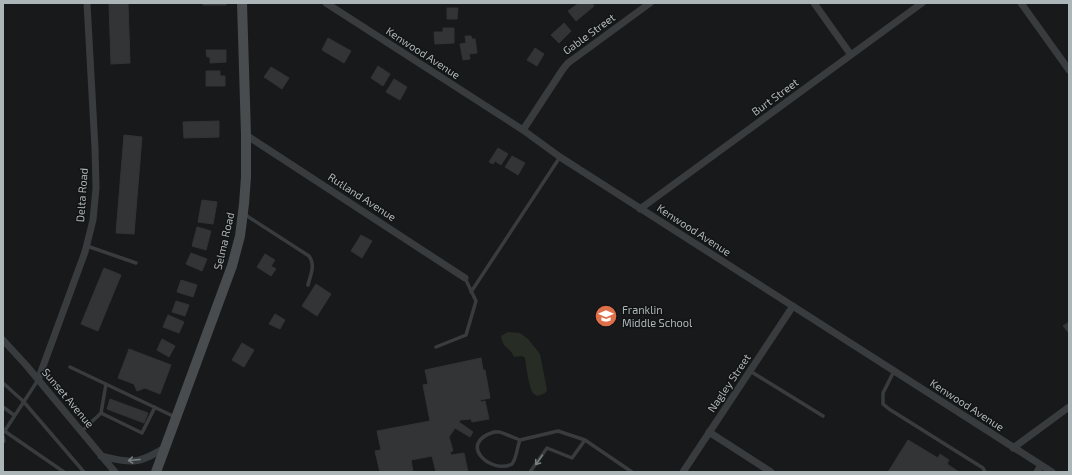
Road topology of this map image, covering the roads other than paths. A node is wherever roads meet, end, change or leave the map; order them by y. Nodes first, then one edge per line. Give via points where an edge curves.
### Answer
1 (87, 3) edge
2 (242, 3) edge
3 (326, 3) edge
4 (650, 3) edge
5 (814, 3) edge
6 (922, 3) edge
7 (1021, 3) edge
8 (851, 55) junction
9 (1069, 70) edge
10 (523, 130) junction
11 (246, 135) junction
12 (560, 157) junction
13 (640, 209) junction
14 (243, 214) junction
15 (87, 246) junction
16 (136, 263) dead end
17 (465, 278) joint
18 (308, 285) dead end
19 (472, 292) junction
20 (793, 306) junction
21 (3, 340) edge
22 (436, 347) dead end
23 (70, 367) dead end
24 (750, 371) junction
25 (894, 371) junction
26 (38, 380) junction
27 (3, 383) edge
28 (106, 384) junction
29 (23, 401) junction
30 (3, 407) edge
31 (155, 407) junction
32 (1069, 407) edge
33 (101, 413) junction
34 (14, 415) junction
35 (823, 416) dead end
36 (176, 418) junction
37 (3, 431) edge
38 (81, 432) junction
39 (709, 432) junction
40 (3, 436) edge
41 (520, 440) junction
42 (585, 440) junction
43 (3, 442) edge
44 (165, 448) junction
45 (1014, 448) junction
46 (101, 456) junction
47 (480, 461) dead end
48 (1041, 465) junction
49 (503, 470) dead end
50 (64, 472) edge
51 (84, 472) edge
52 (115, 472) edge
53 (156, 472) edge
54 (530, 472) edge
55 (632, 472) edge
56 (683, 472) edge
57 (771, 472) edge
58 (985, 472) edge
59 (1037, 472) edge
60 (1052, 472) edge

1 - 15 street, Delta Road via 96,148 96,188
2 - 11 street, Selma Road
3 - 10 street, Kenwood Avenue
4 - 10 street, Gable Street via 568,63
5 - 8 street
6 - 8 street, Burt Street
7 - 9 street
8 - 13 street, Burt Street
10 - 12 street, Kenwood Avenue
11 - 14 street, Selma Road
11 - 17 street, Rutland Avenue
12 - 13 street, Kenwood Avenue
12 - 19 lane
13 - 20 street, Kenwood Avenue
14 - 18 lane via 309,256 313,266
14 - 36 street, Selma Road via 232,266
15 - 16 lane
15 - 26 street, Delta Road
17 - 19 lane
19 - 22 lane via 476,301 466,335
20 - 24 street, Nagley Street
20 - 25 street, Kenwood Avenue
21 - 26 street, Sunset Avenue
23 - 28 lane
24 - 35 lane
24 - 39 street, Nagley Street
25 - 45 street, Kenwood Avenue
25 - 58 lane via 883,393 883,404 983,468
26 - 29 lane
26 - 38 street, Sunset Avenue
27 - 29 lane
28 - 31 lane
28 - 33 lane
29 - 34 lane
29 - 51 lane
30 - 34 lane
31 - 33 lane via 142,433
31 - 36 lane
32 - 45 street
33 - 38 lane
34 - 37 lane
36 - 44 street, Selma Road
37 - 50 lane
38 - 46 street, Sunset Avenue
39 - 56 street, Nagley Street
39 - 57 street
40 - 43 lane
41 - 42 lane via 558,431
41 - 47 lane via 500,432 488,434 479,442 477,448
41 - 49 lane via 513,462
42 -> 54 lane via 572,458 547,448
42 - 55 lane
44 -> 46 street via 133,461
44 - 53 street, Selma Road
45 - 48 street, Kenwood Avenue
46 - 52 street, Sunset Avenue
48 - 59 street
48 - 60 street, Kenwood Avenue

